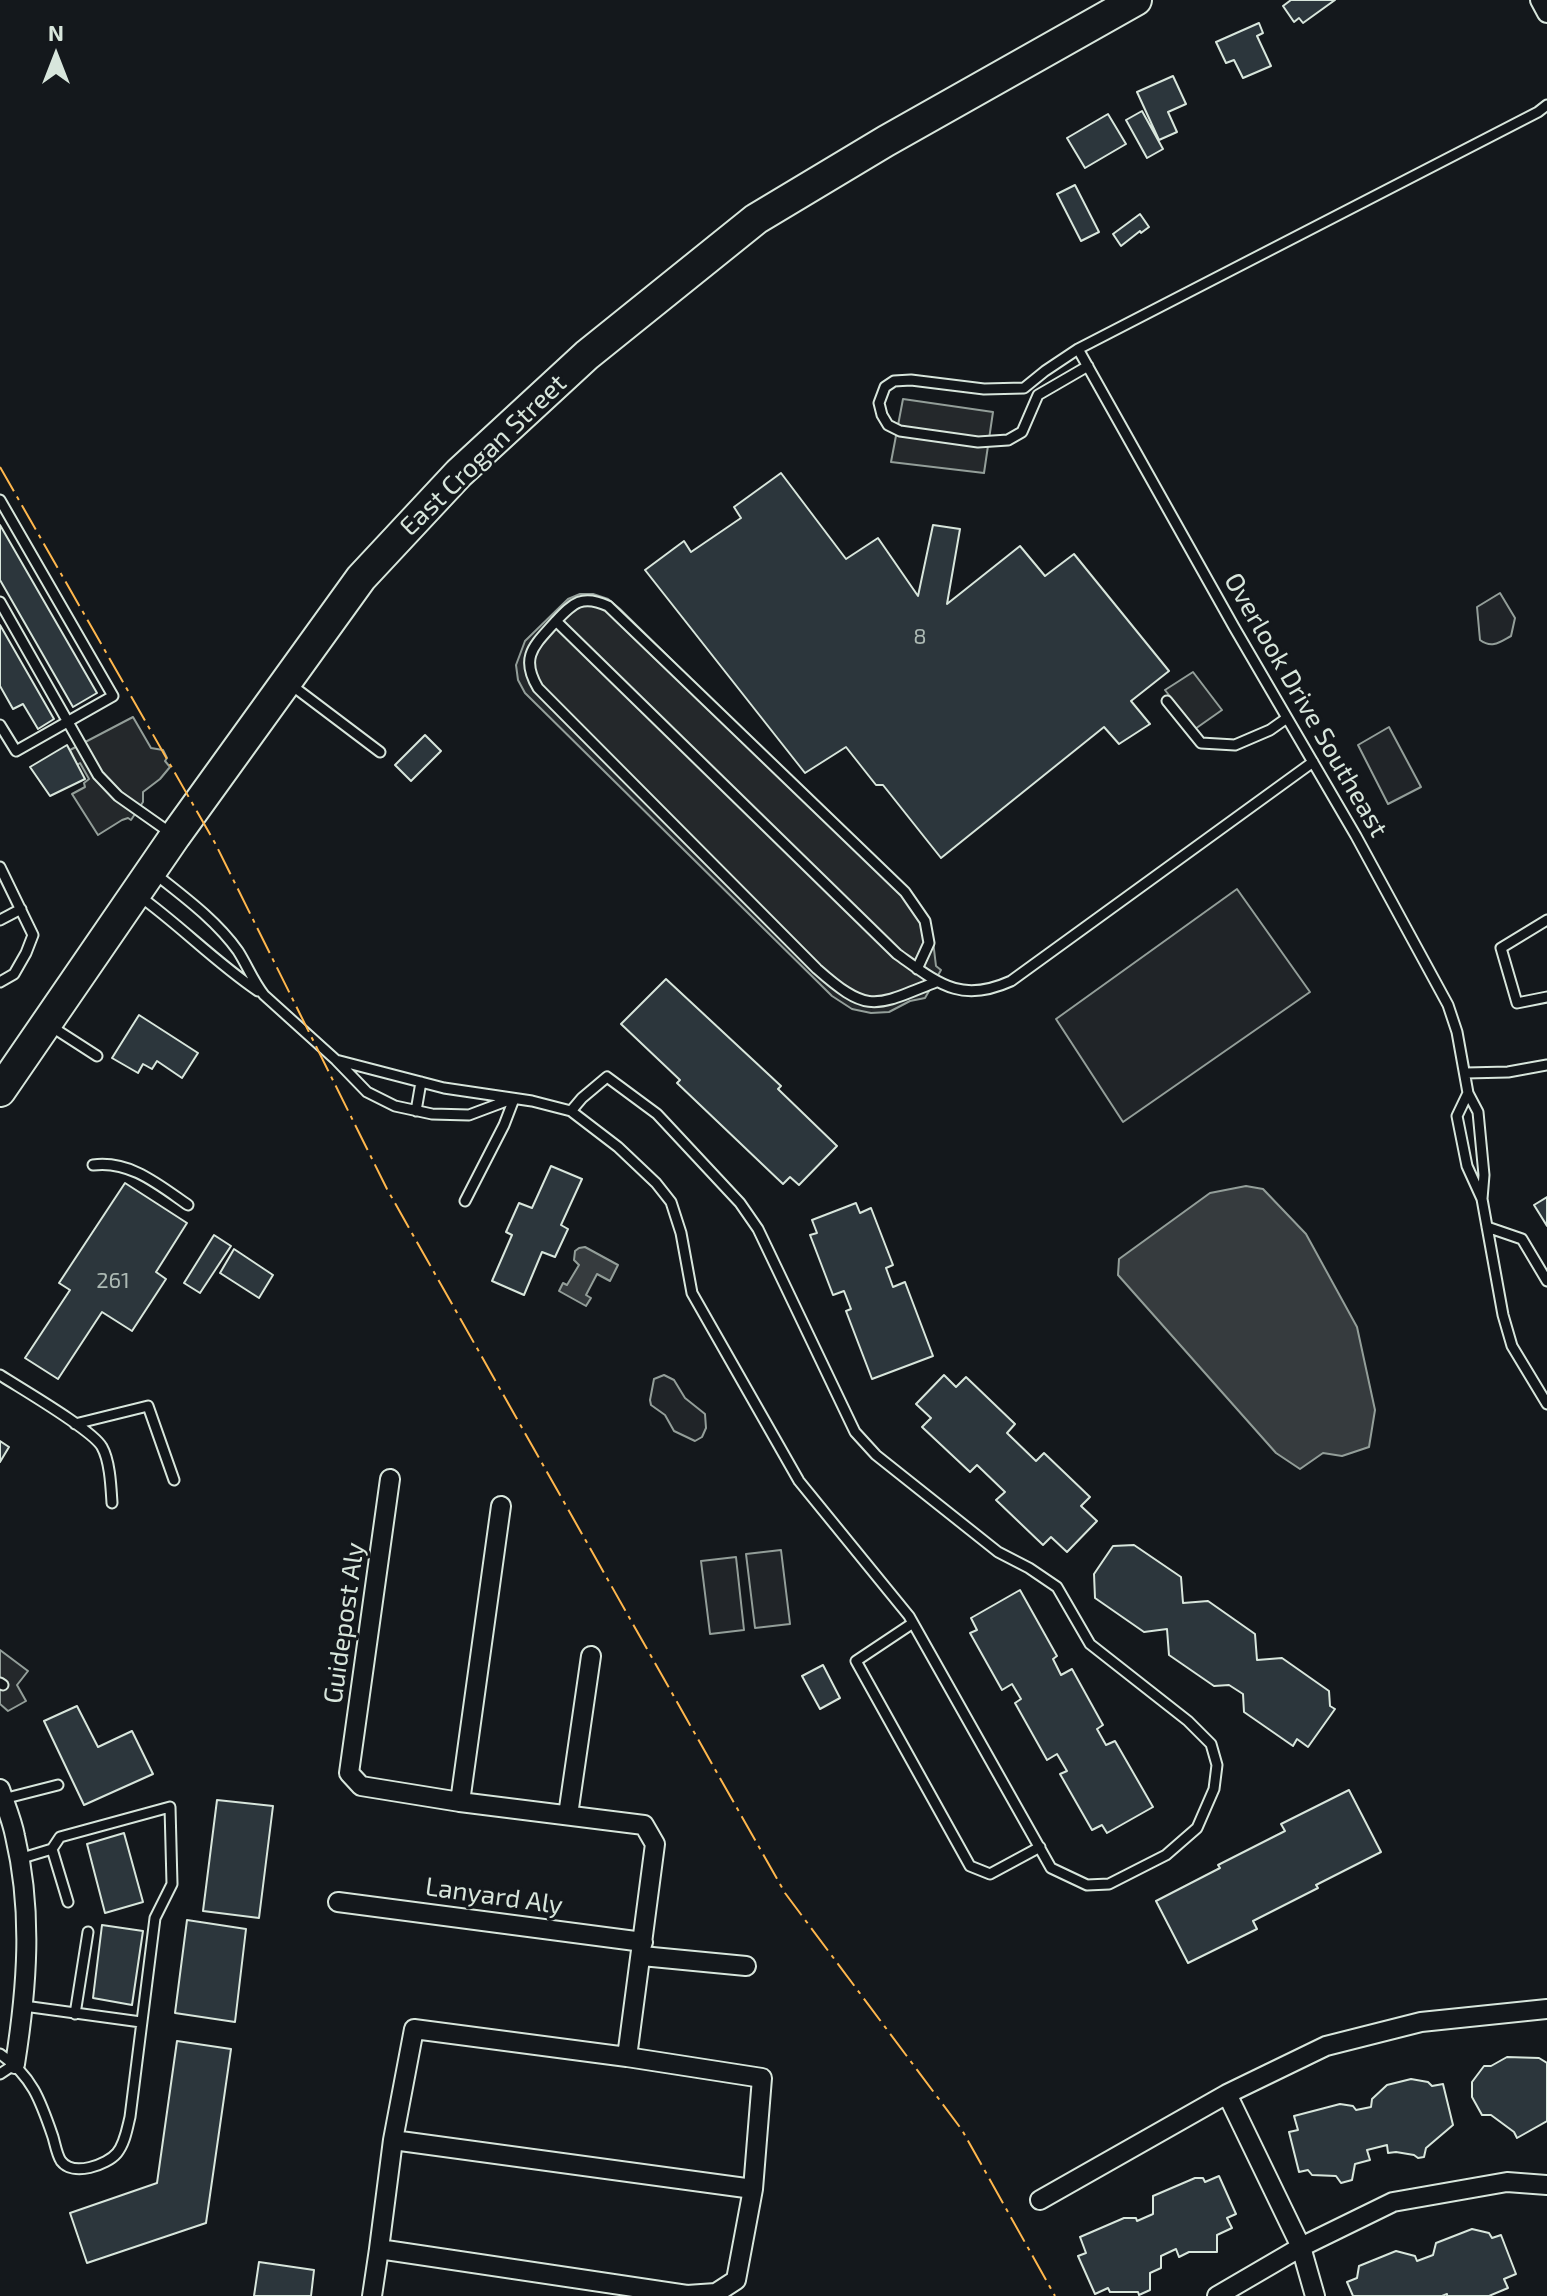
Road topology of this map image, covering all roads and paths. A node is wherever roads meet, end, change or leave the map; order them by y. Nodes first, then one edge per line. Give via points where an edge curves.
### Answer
1 (1136, 0) edge
2 (1540, 0) edge
3 (1547, 13) edge
4 (1547, 105) edge
5 (1078, 349) junction
6 (1088, 366) junction
7 (0, 500) edge
8 (0, 602) edge
9 (556, 621) junction
10 (286, 681) junction
11 (1167, 701) dead end
12 (1287, 718) junction
13 (69, 721) junction
14 (0, 725) edge
15 (380, 752) dead end
16 (1313, 762) junction
17 (175, 836) junction
18 (0, 867) edge
19 (143, 882) junction
20 (21, 909) junction
21 (0, 920) edge
22 (1547, 920) edge
23 (917, 969) junction
24 (0, 982) edge
25 (936, 982) junction
26 (264, 995) junction
27 (1547, 997) edge
28 (46, 1024) junction
29 (97, 1056) dead end
30 (336, 1060) junction
31 (1547, 1065) edge
32 (1466, 1073) junction
33 (421, 1082) junction
34 (0, 1091) edge
35 (1468, 1093) junction
36 (514, 1099) junction
37 (416, 1111) junction
38 (571, 1111) junction
39 (93, 1165) dead end
40 (1482, 1199) junction
41 (465, 1201) dead end
42 (188, 1205) dead end
43 (1487, 1227) junction
44 (1547, 1281) edge
45 (0, 1375) edge
46 (1547, 1404) edge
47 (75, 1424) junction
48 (390, 1479) dead end
49 (174, 1480) dead end
50 (112, 1503) dead end
51 (501, 1506) dead end
52 (913, 1623) junction
53 (591, 1656) dead end
54 (58, 1785) dead end
55 (2, 1794) edge
56 (460, 1802) junction
57 (568, 1815) junction
58 (1040, 1847) junction
59 (52, 1849) junction
60 (19, 1859) junction
61 (68, 1902) dead end
62 (338, 1902) dead end
63 (88, 1932) dead end
64 (642, 1949) junction
65 (746, 1966) dead end
66 (24, 2006) junction
67 (1547, 2009) edge
68 (75, 2014) junction
69 (141, 2022) junction
70 (627, 2057) junction
71 (5, 2064) edge
72 (1227, 2094) junction
73 (393, 2140) junction
74 (1547, 2185) edge
75 (753, 2189) junction
76 (1040, 2200) dead end
77 (1301, 2247) junction
78 (379, 2249) junction
79 (602, 2289) edge
80 (372, 2296) edge
81 (1217, 2296) edge
82 (1315, 2296) edge

1 - 10 main road, East Crogan Street via 873,149 732,238 587,355 459,473 361,578
2 - 3 street
4 - 5 lane
5 - 6 lane, Overlook Drive Southeast
5 - 6 lane via 1024,388 894,381 885,387 879,403 882,415 900,431 978,442 1008,440 1022,432 1038,395
6 - 12 lane, Overlook Drive Southeast
7 - 13 lane via 113,696
8 - 13 lane
9 - 23 lane
9 - 23 lane via 584,600 608,606 698,692 905,892 925,921 929,943
9 - 25 lane via 529,655 530,675 538,688 817,969 842,992 866,1002 886,1002
10 - 15 lane
10 - 17 main road, East Crogan Street
11 - 12 lane via 1201,743 1235,745
12 - 16 lane, Overlook Drive Southeast
13 - 14 lane via 16,751
13 - 17 lane via 107,785
16 - 25 lane via 1011,981 980,991
16 - 32 lane, Overlook Drive Southeast via 1432,971 1448,1005
17 - 19 main road, East Crogan Street
18 - 20 lane
19 - 26 lane via 175,923
19 - 26 lane via 217,927
19 - 28 main road, East Crogan Street
20 - 21 lane
20 - 24 lane via 33,935 14,974
22 - 27 lane via 1501,948 1517,1003
23 - 25 lane
26 - 30 lane
28 - 29 lane
28 - 34 main road, East Crogan Street
30 - 33 lane
30 - 37 lane via 367,1092
31 - 32 lane
32 - 35 lane, Overlook Drive Southeast
33 - 36 lane
33 - 37 lane
35 - 40 lane via 1478,1112
35 - 40 lane via 1457,1116 1467,1166
36 - 37 lane via 469,1115
36 - 38 lane
36 - 41 lane
38 - 52 lane via 618,1147 671,1202 692,1293 799,1481
38 - 58 lane via 607,1077 657,1114 758,1229 855,1432 876,1455 998,1552 1057,1587 1090,1644 1211,1744 1217,1765 1214,1789 1197,1828 1166,1855 1109,1884 1087,1885 1051,1868
39 - 42 lane via 128,1167
40 - 43 lane
43 - 44 lane via 1522,1239
43 - 46 lane via 1512,1346
45 - 47 lane
47 - 49 lane via 148,1406
47 - 50 lane via 102,1447
48 - 56 street, Guidepost Aly via 349,1773 361,1786
51 - 56 street
52 - 58 lane
52 - 58 lane via 856,1661 970,1866 990,1874
53 - 57 street
54 - 55 lane
55 - 60 street
56 - 57 street
57 - 64 street via 644,1825 655,1844
59 - 60 lane
59 - 61 lane
59 - 69 lane via 60,1837 170,1807 172,1884 155,1918
60 - 66 street via 28,1939
62 - 64 street, Lanyard Aly
63 - 68 lane
64 - 65 street, Lanyard Aly
64 - 70 street
66 - 68 lane
66 - 71 street
67 - 72 street via 1421,2022 1326,2046
68 - 69 lane
69 - 71 lane via 125,2137 116,2155 89,2169 72,2169 62,2162 37,2093
70 - 73 street via 414,2029
70 - 75 street via 762,2078
72 - 76 street
72 - 77 street
73 - 75 street
73 - 78 street
74 - 77 street via 1507,2182 1393,2202
75 - 79 street via 736,2280 716,2293 687,2295
77 - 81 street
77 - 82 street
78 - 79 street
78 - 80 street

